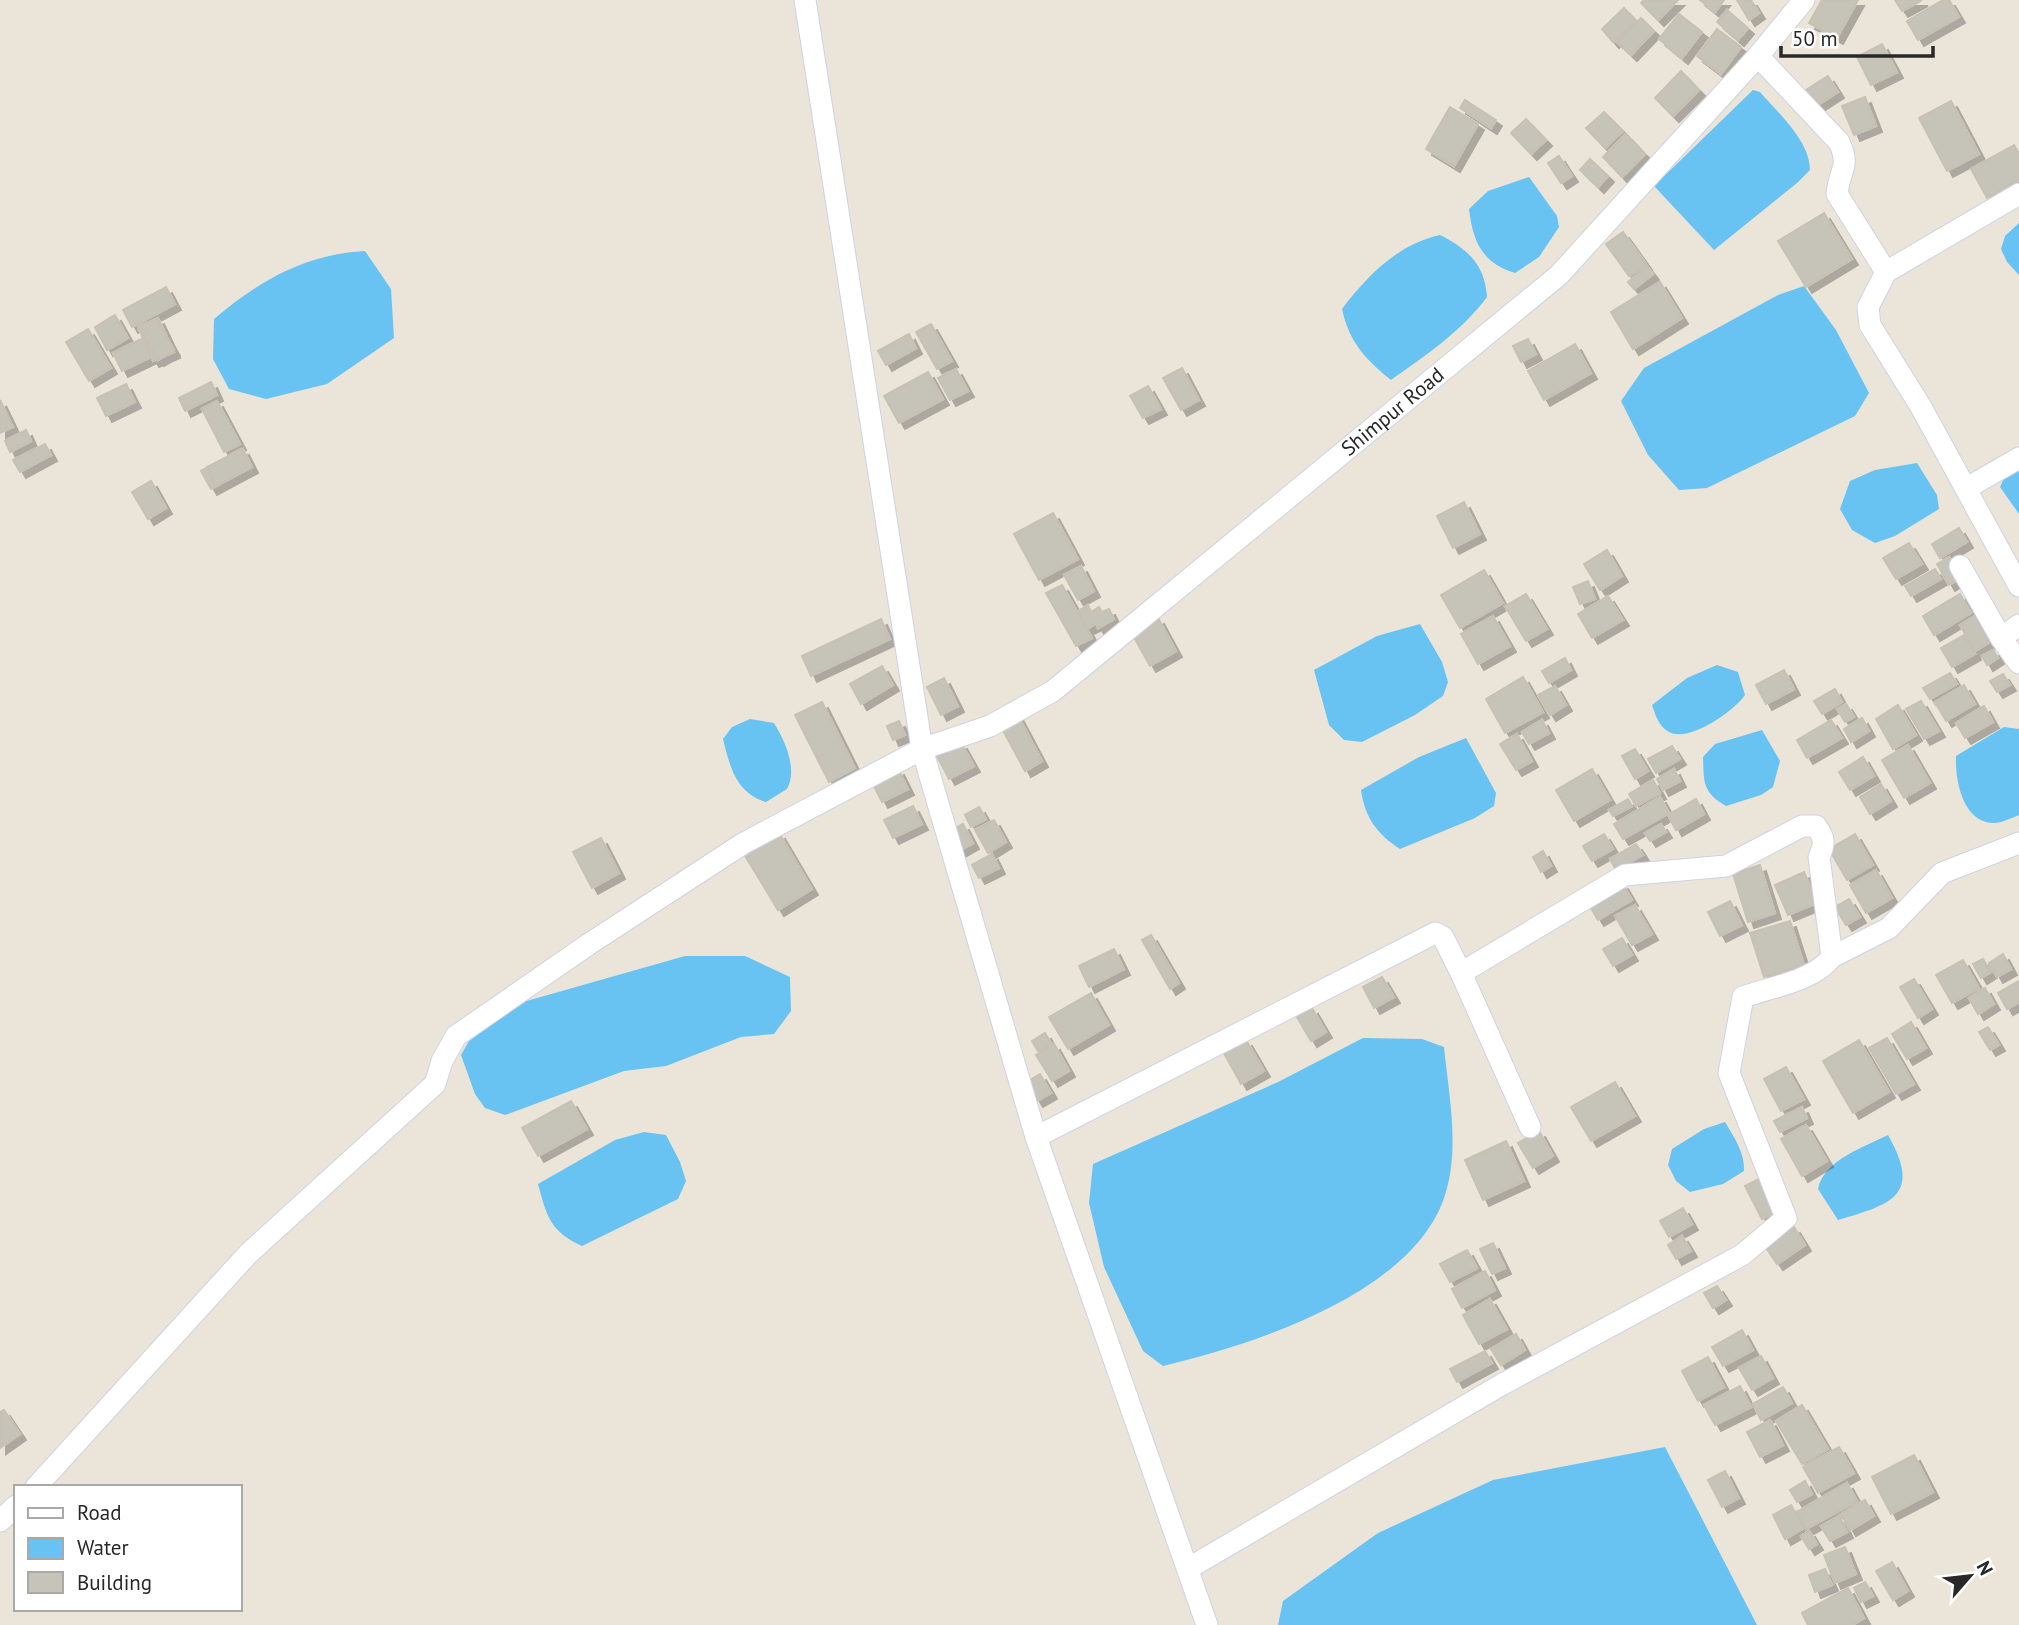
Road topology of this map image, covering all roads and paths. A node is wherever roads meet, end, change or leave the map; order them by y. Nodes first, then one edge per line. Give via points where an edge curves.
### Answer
1 (805, 0) edge
2 (1804, 0) edge
3 (1758, 56) junction
4 (2019, 194) edge
5 (1886, 272) junction
6 (2019, 458) edge
7 (1967, 488) junction
8 (1960, 566) dead end
9 (2019, 586) edge
10 (2019, 625) edge
11 (2001, 638) junction
12 (2019, 663) edge
13 (922, 749) junction
14 (2019, 843) edge
15 (1832, 957) junction
16 (1461, 973) junction
17 (1531, 1126) dead end
18 (1036, 1137) junction
19 (38, 1485) edge
20 (14, 1508) edge
21 (0, 1521) edge
22 (1189, 1568) junction
23 (1207, 1625) edge

1 - 13 street
2 - 3 street, Shimpur Road
3 - 5 street via 1839,142 1846,168 1837,194
3 - 13 street, Shimpur Road via 1559,275 1053,691 990,726
4 - 5 street
5 - 7 street via 1868,307 1870,325
6 - 7 street
7 - 9 street
8 - 11 street
10 - 11 street
11 - 12 street
13 - 18 street
13 - 19 street, Shimpur Road via 744,842 456,1036 435,1084 248,1254
14 - 15 street via 1942,873 1889,928
15 - 16 street via 1819,857 1825,844 1816,826 1802,826 1726,866 1625,875
15 - 22 street via 1813,973 1743,997 1737,1020 1729,1073 1786,1218 1742,1255 1501,1385
16 - 17 street
16 - 18 street via 1443,937 1435,933
18 - 22 street
20 - 21 street
22 - 23 street

